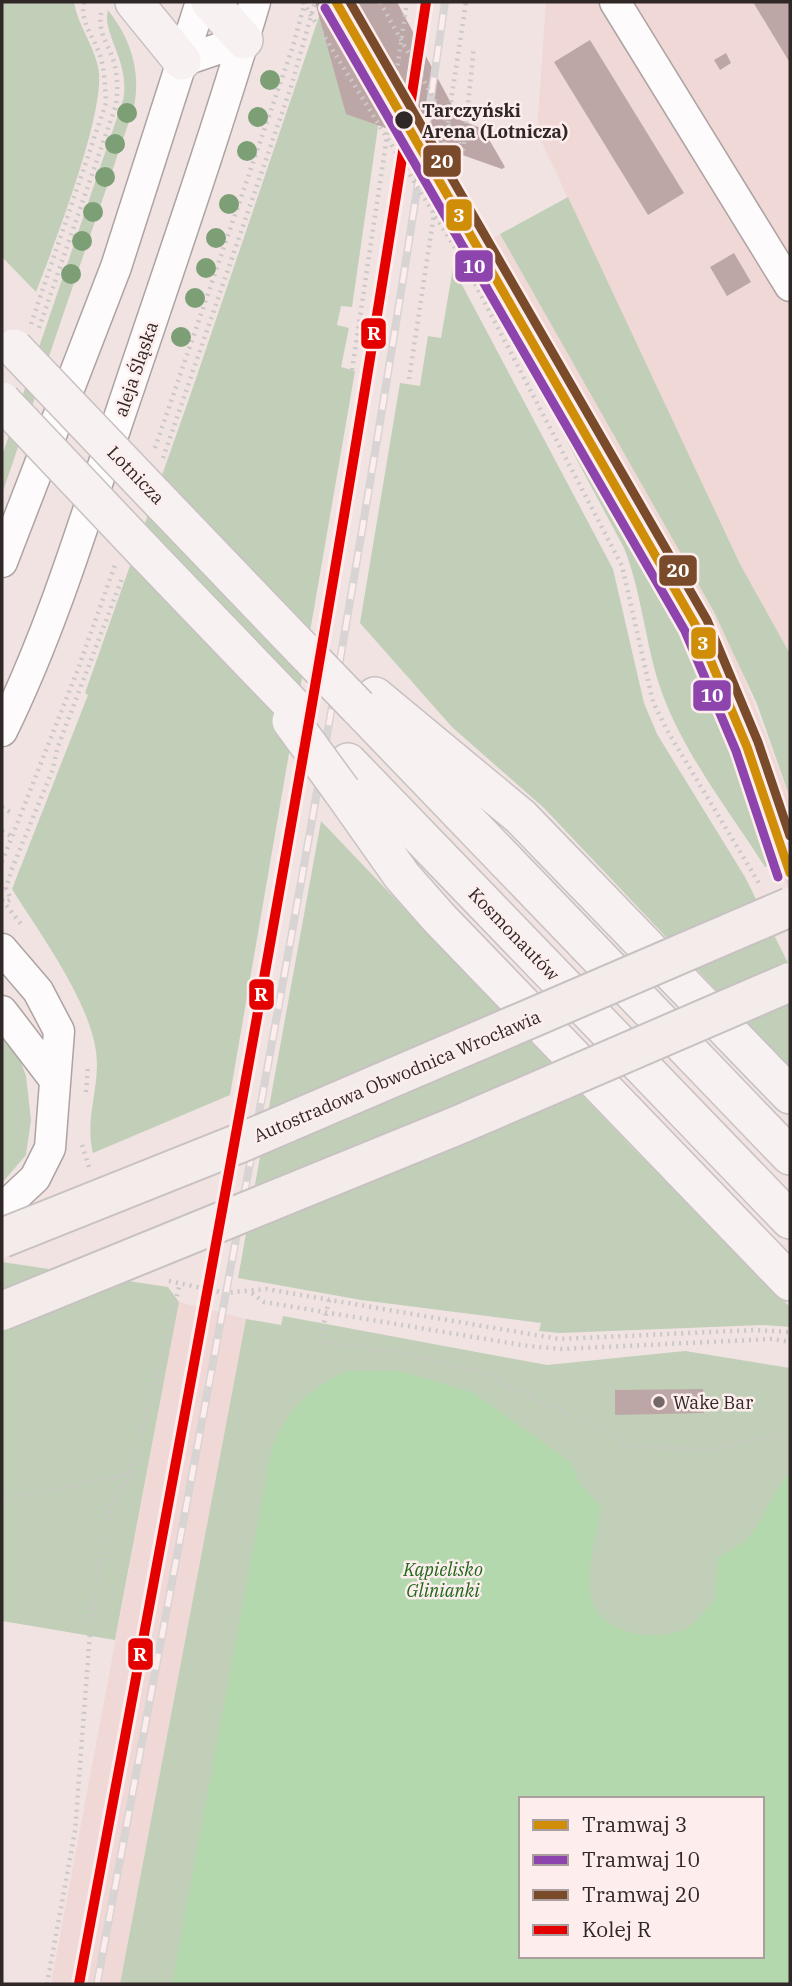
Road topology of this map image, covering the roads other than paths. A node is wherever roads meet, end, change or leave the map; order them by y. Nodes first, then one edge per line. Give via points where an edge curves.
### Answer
1 (120, 2) edge
2 (201, 2) edge
3 (210, 2) edge
4 (255, 2) edge
5 (615, 2) edge
6 (244, 40) junction
7 (182, 61) junction
8 (790, 286) edge
9 (20, 337) edge
10 (2, 401) edge
11 (2, 562) edge
12 (360, 696) junction
13 (2, 731) edge
14 (345, 776) junction
15 (777, 900) edge
16 (2, 949) edge
17 (790, 982) edge
18 (2, 1011) edge
19 (54, 1079) junction
20 (790, 1095) edge
21 (790, 1156) edge
22 (2, 1209) edge
23 (790, 1220) edge
24 (2, 1238) edge
25 (790, 1282) edge
26 (2, 1311) edge

1 - 7 main road
2 - 7 street
3 - 6 main road
4 - 6 street, aleja Śląska
5 - 8 street
6 - 7 street
6 - 13 street, aleja Śląska via 64,582
7 - 11 street via 116,267
9 - 12 main road, Lotnicza, bridge via 271,615
10 - 14 main road, Kosmonautów, bridge via 129,560 237,648
12 - 20 main road via 522,817
12 - 21 main road
14 - 23 main road, Kosmonautów
14 - 25 main road via 402,876
15 - 24 highway, Autostradowa Obwodnica Wrocławia, bridge via 245,1141
16 - 19 street via 38,990 59,1031
17 - 26 highway, bridge via 456,1126
18 - 19 street
19 - 22 street via 50,1148 34,1178

